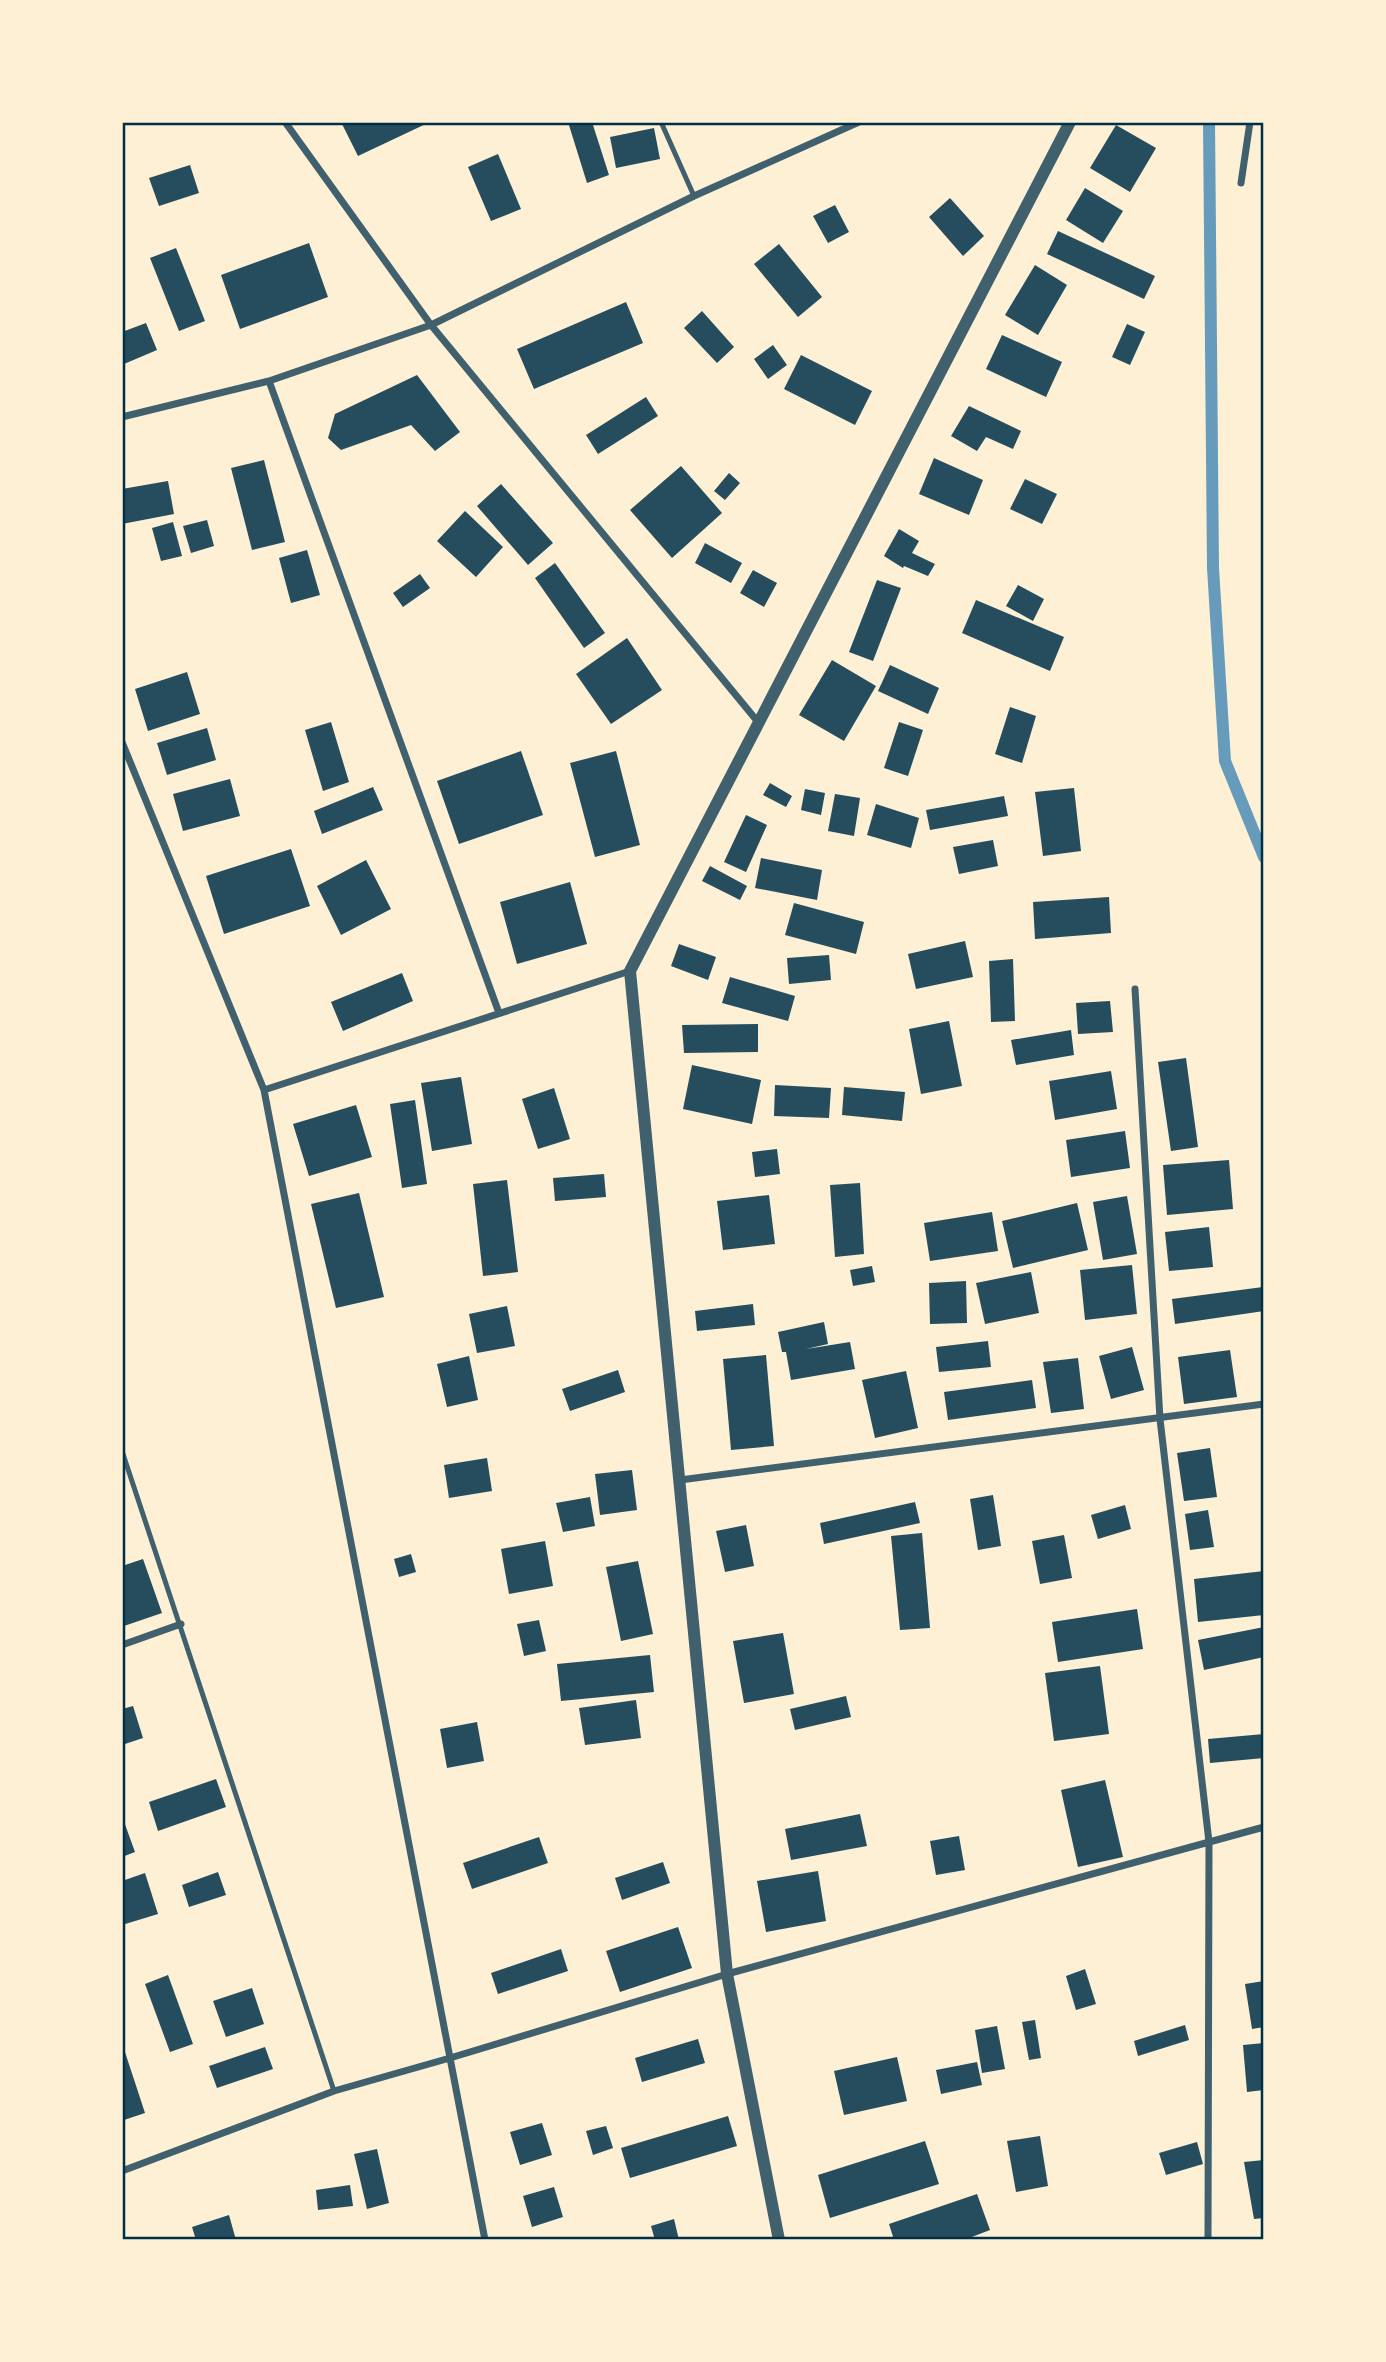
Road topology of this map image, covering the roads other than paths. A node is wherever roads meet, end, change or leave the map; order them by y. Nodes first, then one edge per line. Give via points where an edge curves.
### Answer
1 (285, 122) edge
2 (661, 122) edge
3 (859, 122) edge
4 (1070, 122) edge
5 (1250, 122) edge
6 (1241, 183) dead end
7 (694, 196) junction
8 (430, 325) junction
9 (269, 381) junction
10 (122, 417) edge
11 (758, 722) junction
12 (122, 742) edge
13 (630, 971) junction
14 (1135, 989) dead end
15 (499, 1013) junction
16 (264, 1090) junction
17 (1264, 1404) edge
18 (1160, 1419) junction
19 (122, 1451) edge
20 (680, 1480) junction
21 (181, 1624) junction
22 (122, 1645) edge
23 (1264, 1827) edge
24 (1209, 1842) junction
25 (727, 1974) junction
26 (450, 2058) junction
27 (334, 2091) junction
28 (122, 2171) edge
29 (485, 2239) edge
30 (779, 2239) edge
31 (1208, 2239) edge

1 - 8 street
2 - 7 lane
3 - 7 street
4 - 11 street
5 - 6 street
7 - 8 street
8 - 9 street
8 - 11 street
9 - 10 street
9 - 15 street
11 - 13 street
12 - 16 street
13 - 15 street
13 - 20 street
14 - 18 street
15 - 16 street
16 - 26 street
17 - 18 street
18 - 20 street
18 - 24 street
19 - 21 lane
20 - 25 street
21 - 22 street
21 - 27 lane
23 - 24 street
24 - 25 street
24 - 31 street
25 - 26 street
25 - 30 street
26 - 27 street
26 - 29 street
27 - 28 street

